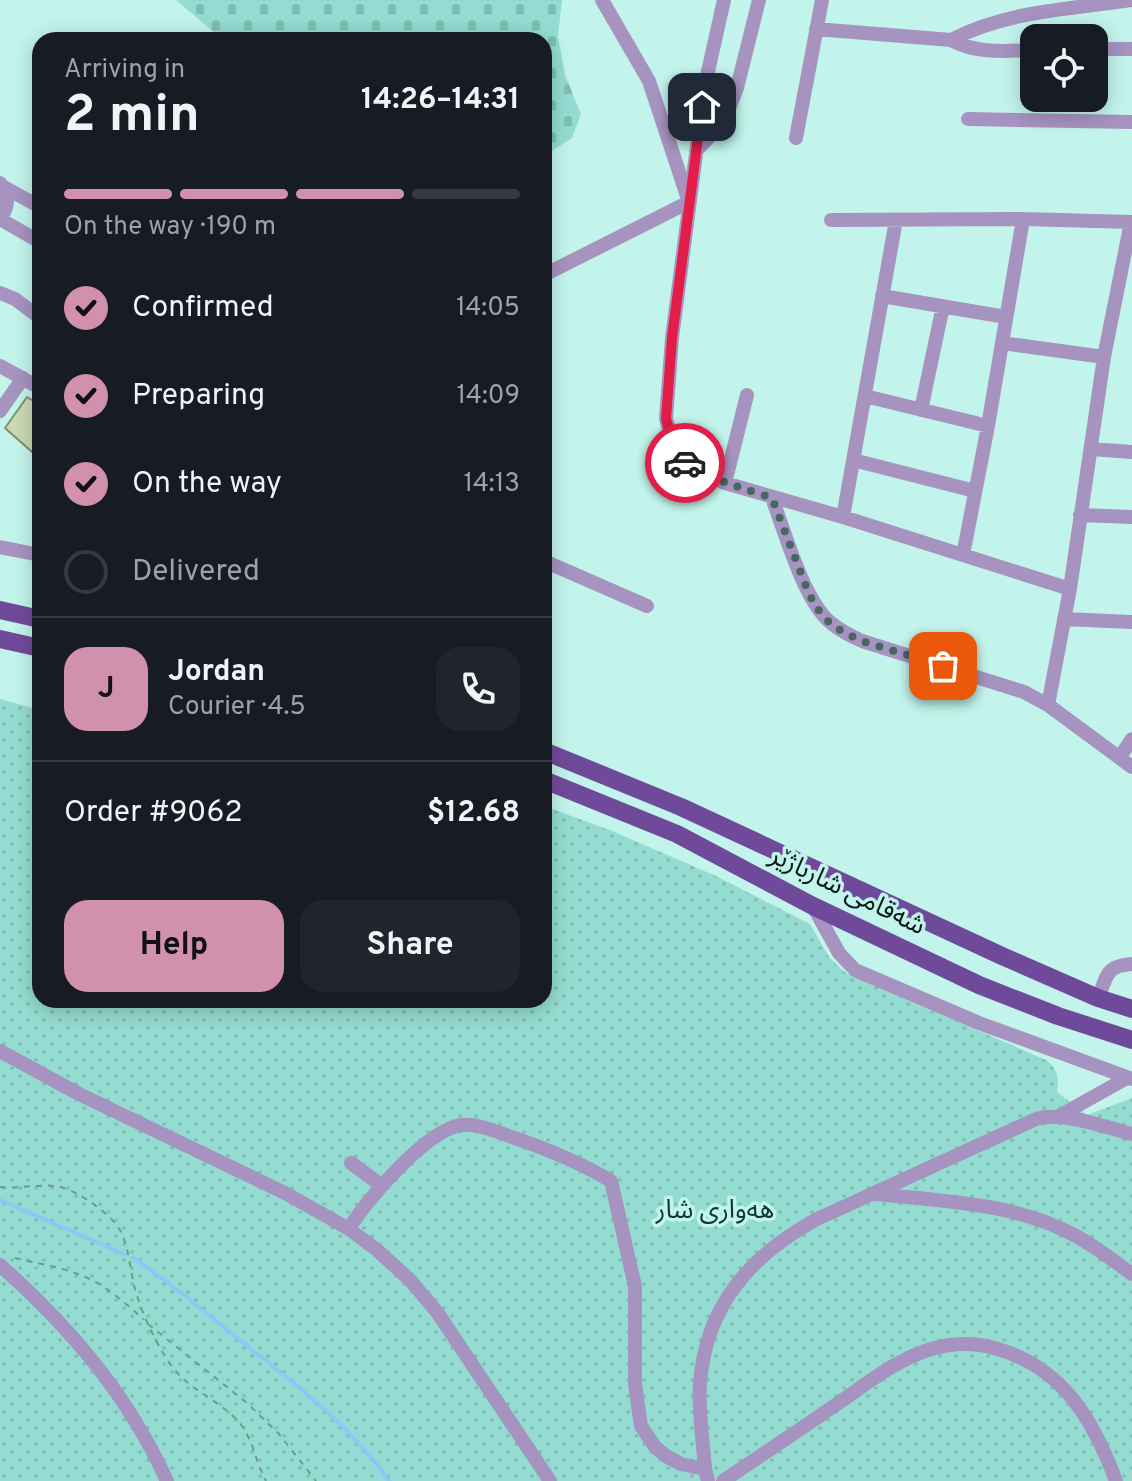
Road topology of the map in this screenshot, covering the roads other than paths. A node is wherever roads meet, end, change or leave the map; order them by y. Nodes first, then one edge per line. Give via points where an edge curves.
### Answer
1 (602, 0) edge
2 (724, 0) edge
3 (759, 0) edge
4 (822, 0) edge
5 (1040, 0) edge
6 (1132, 0) edge
7 (1031, 15) junction
8 (977, 28) junction
9 (816, 29) junction
10 (951, 40) junction
11 (1108, 49) edge
12 (1132, 49) edge
13 (977, 50) junction
14 (1020, 50) edge
15 (968, 119) dead end
16 (1132, 122) edge
17 (796, 138) dead end
18 (696, 151) junction
19 (2, 185) edge
20 (32, 202) edge
21 (689, 202) junction
22 (0, 219) edge
23 (1023, 219) junction
24 (831, 220) dead end
25 (896, 220) junction
26 (1132, 222) edge
27 (32, 237) edge
28 (552, 271) edge
29 (0, 293) edge
30 (882, 296) junction
31 (943, 306) junction
32 (32, 312) edge
33 (1006, 317) junction
34 (1002, 343) junction
35 (1104, 357) junction
36 (0, 366) edge
37 (23, 378) junction
38 (32, 383) edge
39 (747, 395) dead end
40 (865, 396) junction
41 (921, 410) junction
42 (0, 411) edge
43 (988, 426) junction
44 (1091, 449) junction
45 (1132, 452) edge
46 (853, 460) junction
47 (725, 483) junction
48 (975, 491) junction
49 (772, 498) junction
50 (1080, 515) junction
51 (843, 517) junction
52 (1132, 517) edge
53 (0, 547) edge
54 (32, 553) edge
55 (963, 555) junction
56 (552, 564) edge
57 (1070, 589) junction
58 (647, 606) dead end
59 (0, 610) edge
60 (32, 617) edge
61 (1064, 619) junction
62 (1132, 622) edge
63 (0, 639) edge
64 (32, 646) edge
65 (1048, 705) junction
66 (1132, 739) edge
67 (552, 754) edge
68 (1126, 762) edge
69 (584, 767) junction
70 (552, 783) edge
71 (575, 792) junction
72 (813, 906) junction
73 (1132, 964) edge
74 (1098, 998) junction
75 (1132, 1009) edge
76 (1132, 1040) edge
77 (0, 1051) edge
78 (1130, 1079) edge
79 (1059, 1116) junction
80 (1132, 1134) edge
81 (351, 1163) dead end
82 (381, 1185) junction
83 (875, 1194) junction
84 (349, 1229) junction
85 (6, 1261) edge
86 (1132, 1274) edge
87 (707, 1475) edge
88 (167, 1481) edge
89 (550, 1481) edge
90 (723, 1481) edge
91 (1116, 1481) edge

1 - 21 street via 649,81
2 - 18 street
3 - 18 street via 728,111
4 - 9 street
5 - 7 street
6 - 7 street
7 - 8 street
8 - 10 street
8 - 13 street
9 - 10 street
9 - 17 street
10 - 13 street
11 - 12 street
13 - 14 street
15 - 16 street
18 - 21 street
19 - 20 street
19 - 22 street via 7,204
21 - 28 street
21 - 47 street via 666,419 677,457
22 - 27 street
23 - 25 street
23 - 26 street
23 - 33 street
24 - 25 street
25 - 30 street
26 - 35 street
29 - 32 street
30 - 31 street
30 - 40 street
31 - 33 street
31 - 41 street
33 - 34 street
34 - 35 street
34 - 43 street
35 - 44 street
36 - 37 street
37 - 38 street
37 - 42 street
39 - 47 street
40 - 41 street
40 - 46 street
41 - 43 street
43 - 48 street
44 - 45 street
44 - 50 street
46 - 48 street
46 - 51 street
47 - 49 street
48 - 55 street
49 - 51 street
49 - 65 street via 807,589 828,621 862,641 1024,692
50 - 52 street
50 - 57 street
51 - 55 street
53 - 54 street
55 - 57 street
56 - 58 street
57 - 61 street
59 - 60 main road
61 - 62 street
61 - 65 street
63 - 64 main road
65 - 68 street
66 - 68 street
67 - 69 main road, شەقامی شارباژێر
69 - 71 main road
69 - 74 main road, شەقامی شارباژێر
70 - 71 main road, شەقامی شارباژێر
71 - 72 main road, شەقامی شارباژێر via 677,834
72 - 76 main road, شەقامی شارباژێر via 1002,995
72 - 78 street via 839,953 855,970
73 - 74 street via 1109,972
74 - 75 main road, شەقامی شارباژێر
77 - 84 street
78 - 79 street
79 - 80 street
79 - 83 street via 1036,1119
81 - 82 street
82 - 84 street
82 - 87 street via 431,1140 462,1125 539,1146 611,1181 635,1286 635,1384 641,1426 666,1456
83 - 86 street via 978,1205 1047,1223 1075,1235
83 - 87 street via 788,1236 726,1299 703,1358
84 - 89 street via 394,1264 437,1312
85 - 88 street via 133,1416
90 - 91 street via 892,1367 955,1344 1013,1353 1056,1379 1096,1434

